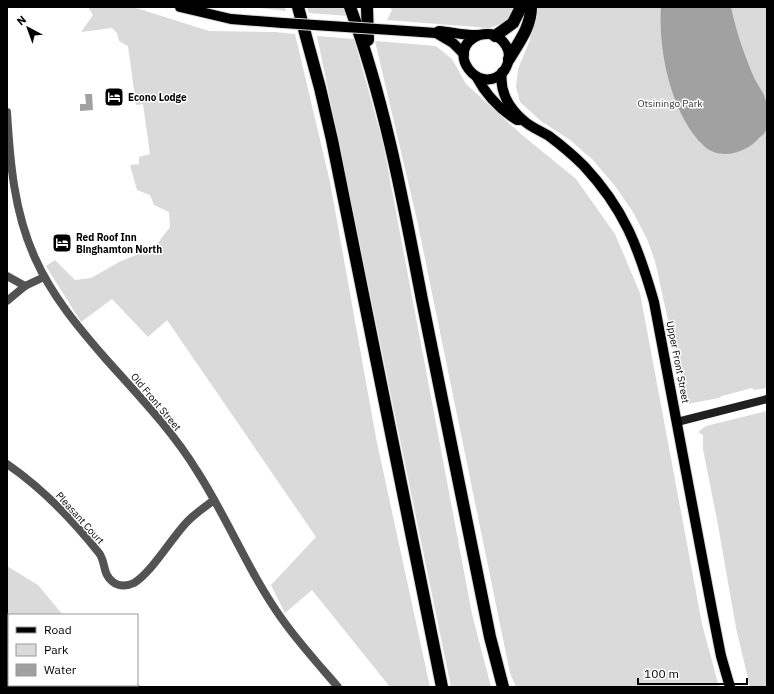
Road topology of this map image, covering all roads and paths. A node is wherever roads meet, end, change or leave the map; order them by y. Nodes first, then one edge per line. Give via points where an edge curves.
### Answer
1 (180, 7) edge
2 (298, 7) edge
3 (350, 7) edge
4 (367, 7) edge
5 (521, 7) edge
6 (531, 7) edge
7 (436, 33) junction
8 (479, 35) junction
9 (496, 36) junction
10 (464, 54) junction
11 (509, 59) junction
12 (369, 65) junction
13 (502, 72) junction
14 (476, 76) junction
15 (7, 112) edge
16 (523, 120) junction
17 (7, 276) edge
18 (44, 277) junction
19 (25, 286) junction
20 (7, 301) edge
21 (767, 399) edge
22 (677, 422) junction
23 (7, 464) edge
24 (214, 500) junction
25 (338, 687) edge
26 (442, 687) edge
27 (503, 687) edge
28 (730, 687) edge

1 - 7 main road, Upper Front Street, bridge via 231,19
2 - 26 highway via 332,140
3 - 12 highway
4 - 12 highway
5 - 9 highway via 513,23
6 - 11 highway via 527,28
7 - 8 main road, Upper Front Street via 439,31
7 - 10 main road, Upper Front Street via 453,43
8 - 9 main road, Upper Front Street
8 - 10 main road via 468,42
9 - 11 main road via 506,46
10 - 14 main road, Upper Front Street via 467,67
11 - 13 main road
12 - 27 highway via 398,177 490,638
13 - 14 main road via 491,78
13 - 16 main road, Upper Front Street via 501,84 505,96
14 - 16 main road, Upper Front Street via 499,107 517,120
15 - 18 street, Old Front Street via 14,183 20,214
16 - 22 main road, Upper Front Street via 560,144 582,164 614,203 631,233 644,265 654,302
17 - 19 street
18 - 19 street
18 - 24 street, Old Front Street via 71,317 179,444
19 - 20 street
21 - 22 main road
22 - 28 main road, Upper Front Street via 721,656
23 - 24 street, Pleasant Court via 54,502 100,555 105,573 114,583 121,586 134,583 146,572 186,522
24 - 25 street, Old Front Street via 282,620

